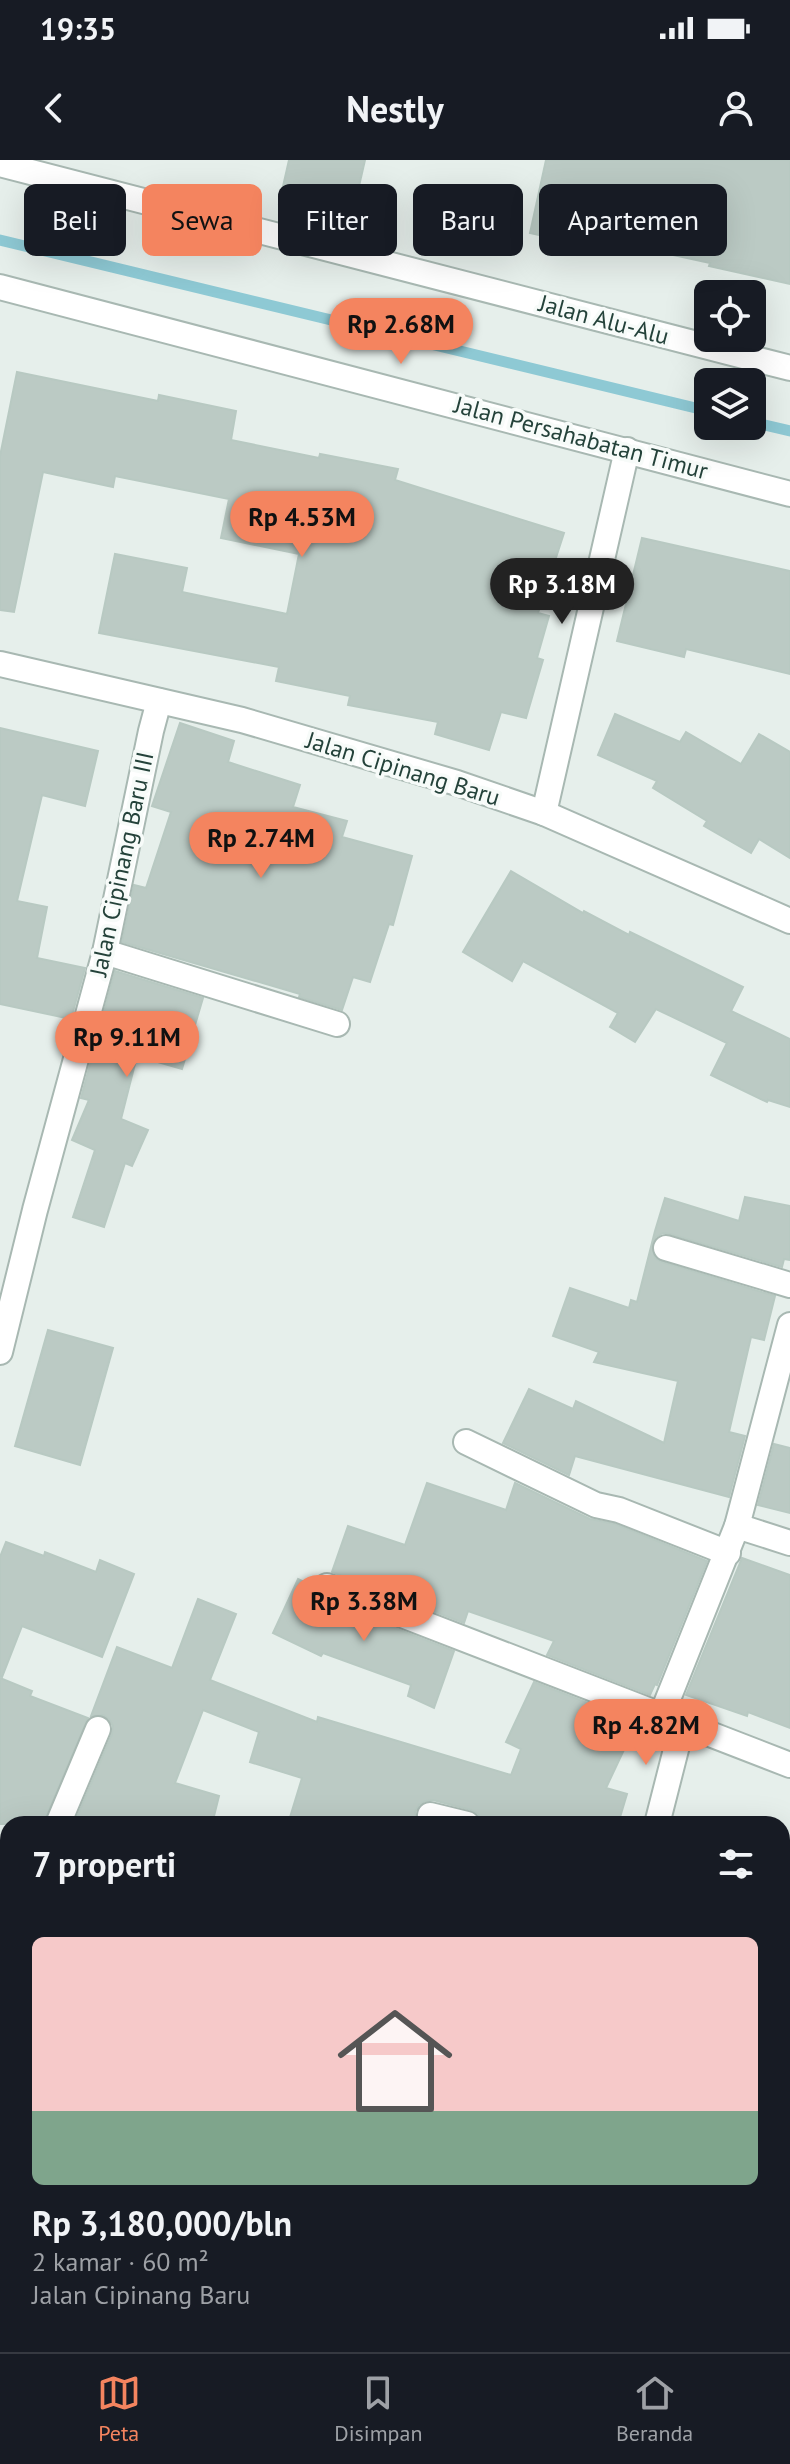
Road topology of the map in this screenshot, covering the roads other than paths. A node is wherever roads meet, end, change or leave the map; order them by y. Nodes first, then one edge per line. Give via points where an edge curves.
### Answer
1 (0, 164) edge
2 (0, 287) edge
3 (790, 368) edge
4 (627, 450) junction
5 (790, 494) edge
6 (0, 664) edge
7 (159, 701) junction
8 (544, 813) junction
9 (790, 921) edge
10 (105, 952) junction
11 (337, 1024) dead end
12 (666, 1248) dead end
13 (790, 1285) edge
14 (790, 1325) edge
15 (0, 1352) edge
16 (466, 1442) dead end
17 (737, 1526) junction
18 (790, 1543) edge
19 (728, 1553) junction
20 (327, 1586) dead end
21 (672, 1718) junction
22 (98, 1729) dead end
23 (790, 1765) edge
24 (430, 1815) dead end
25 (61, 1816) edge
26 (434, 1816) edge
27 (658, 1816) edge

1 - 3 street, Jalan Alu-Alu
2 - 4 street, Jalan Persahabatan Timur
4 - 5 street, Jalan Persahabatan Timur
4 - 8 street
6 - 7 street, Jalan Cipinang Baru
7 - 8 street, Jalan Cipinang Baru via 242,720
7 - 10 street, Jalan Cipinang Baru III
8 - 9 street, Jalan Cipinang Baru
10 - 11 street
10 - 15 street, Jalan Cipinang Baru III
12 - 13 street
14 - 17 street
16 - 19 street via 596,1505
17 - 18 street
17 - 19 street
19 - 21 street
20 - 21 street
21 - 23 street
21 - 27 street
22 - 25 street
24 - 26 street

